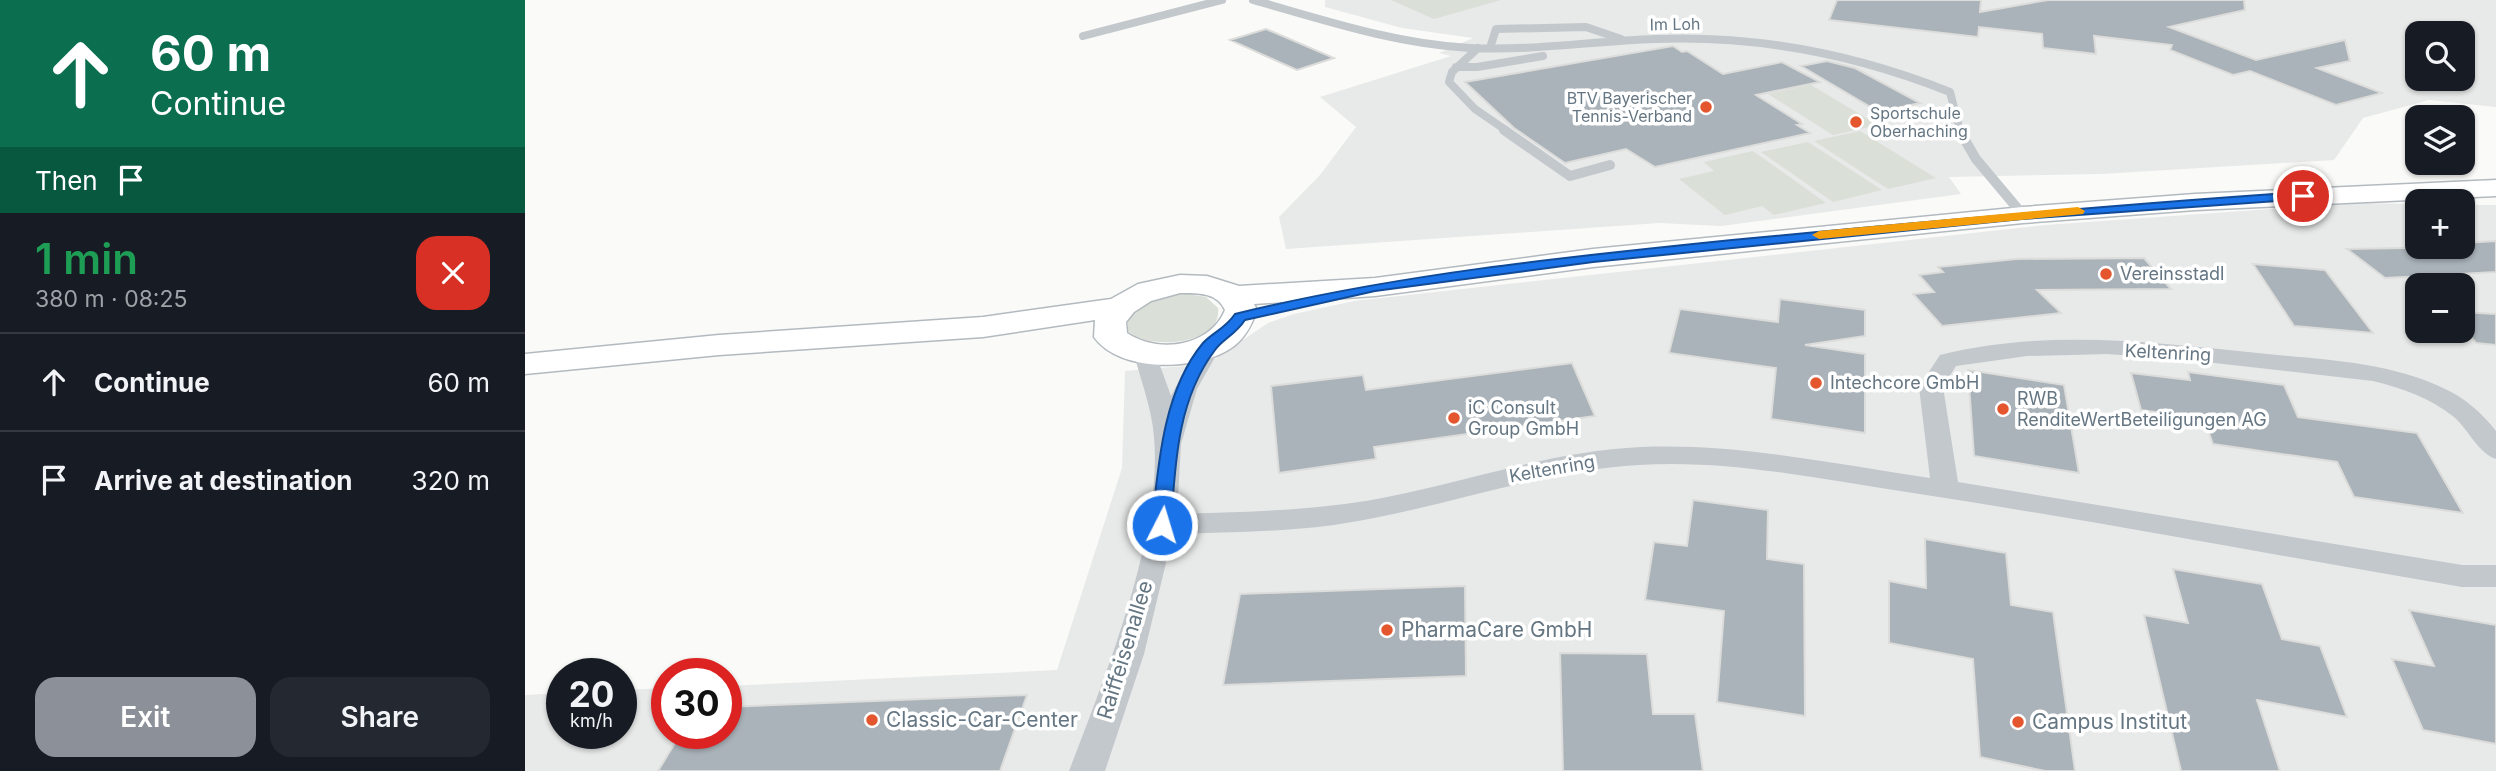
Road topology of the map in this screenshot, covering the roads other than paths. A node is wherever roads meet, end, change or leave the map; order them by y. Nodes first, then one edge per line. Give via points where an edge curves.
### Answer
1 (1222, 0) edge
2 (1253, 0) edge
3 (1083, 36) dead end
4 (1625, 41) junction
5 (1478, 48) junction
6 (1490, 48) junction
7 (1543, 56) dead end
8 (1456, 67) junction
9 (1610, 164) dead end
10 (2496, 188) edge
11 (2022, 215) junction
12 (1237, 307) junction
13 (1116, 322) junction
14 (1210, 345) junction
15 (1146, 354) junction
16 (525, 364) edge
17 (1168, 444) junction
18 (2496, 450) edge
19 (1945, 489) junction
20 (1162, 525) junction
21 (2496, 576) edge
22 (1087, 771) edge

1 - 3 lane
2 - 5 lane, Im Loh via 1376,34
4 - 6 lane, Im Loh
4 - 6 lane via 1586,27 1496,29
4 - 11 lane, Im Loh via 1695,38 1771,43 1873,63 1926,82 1950,93 1964,143
5 - 6 lane, Im Loh
5 - 8 lane
7 - 8 lane
8 - 9 lane via 1449,82 1454,90 1553,167 1570,176
10 - 11 main road
11 - 12 main road via 1606,257
12 - 13 main road via 1212,286 1179,284 1146,292
12 - 14 main road via 1230,332
13 - 15 main road via 1119,345
13 - 16 main road via 719,345
14 - 15 main road via 1179,354
14 - 17 street, Raiffeisenallee via 1185,389
15 - 17 street, Raiffeisenallee
17 - 20 street, Raiffeisenallee
18 - 19 street, Keltenring via 2469,414 2434,393 2391,377 2173,352 2053,347 1986,351 1948,360 1931,387
19 - 20 street, Keltenring via 1783,465 1640,456 1517,474 1369,510 1305,519
19 - 21 street, Keltenring via 2462,576
20 - 22 street, Raiffeisenallee via 1131,641

